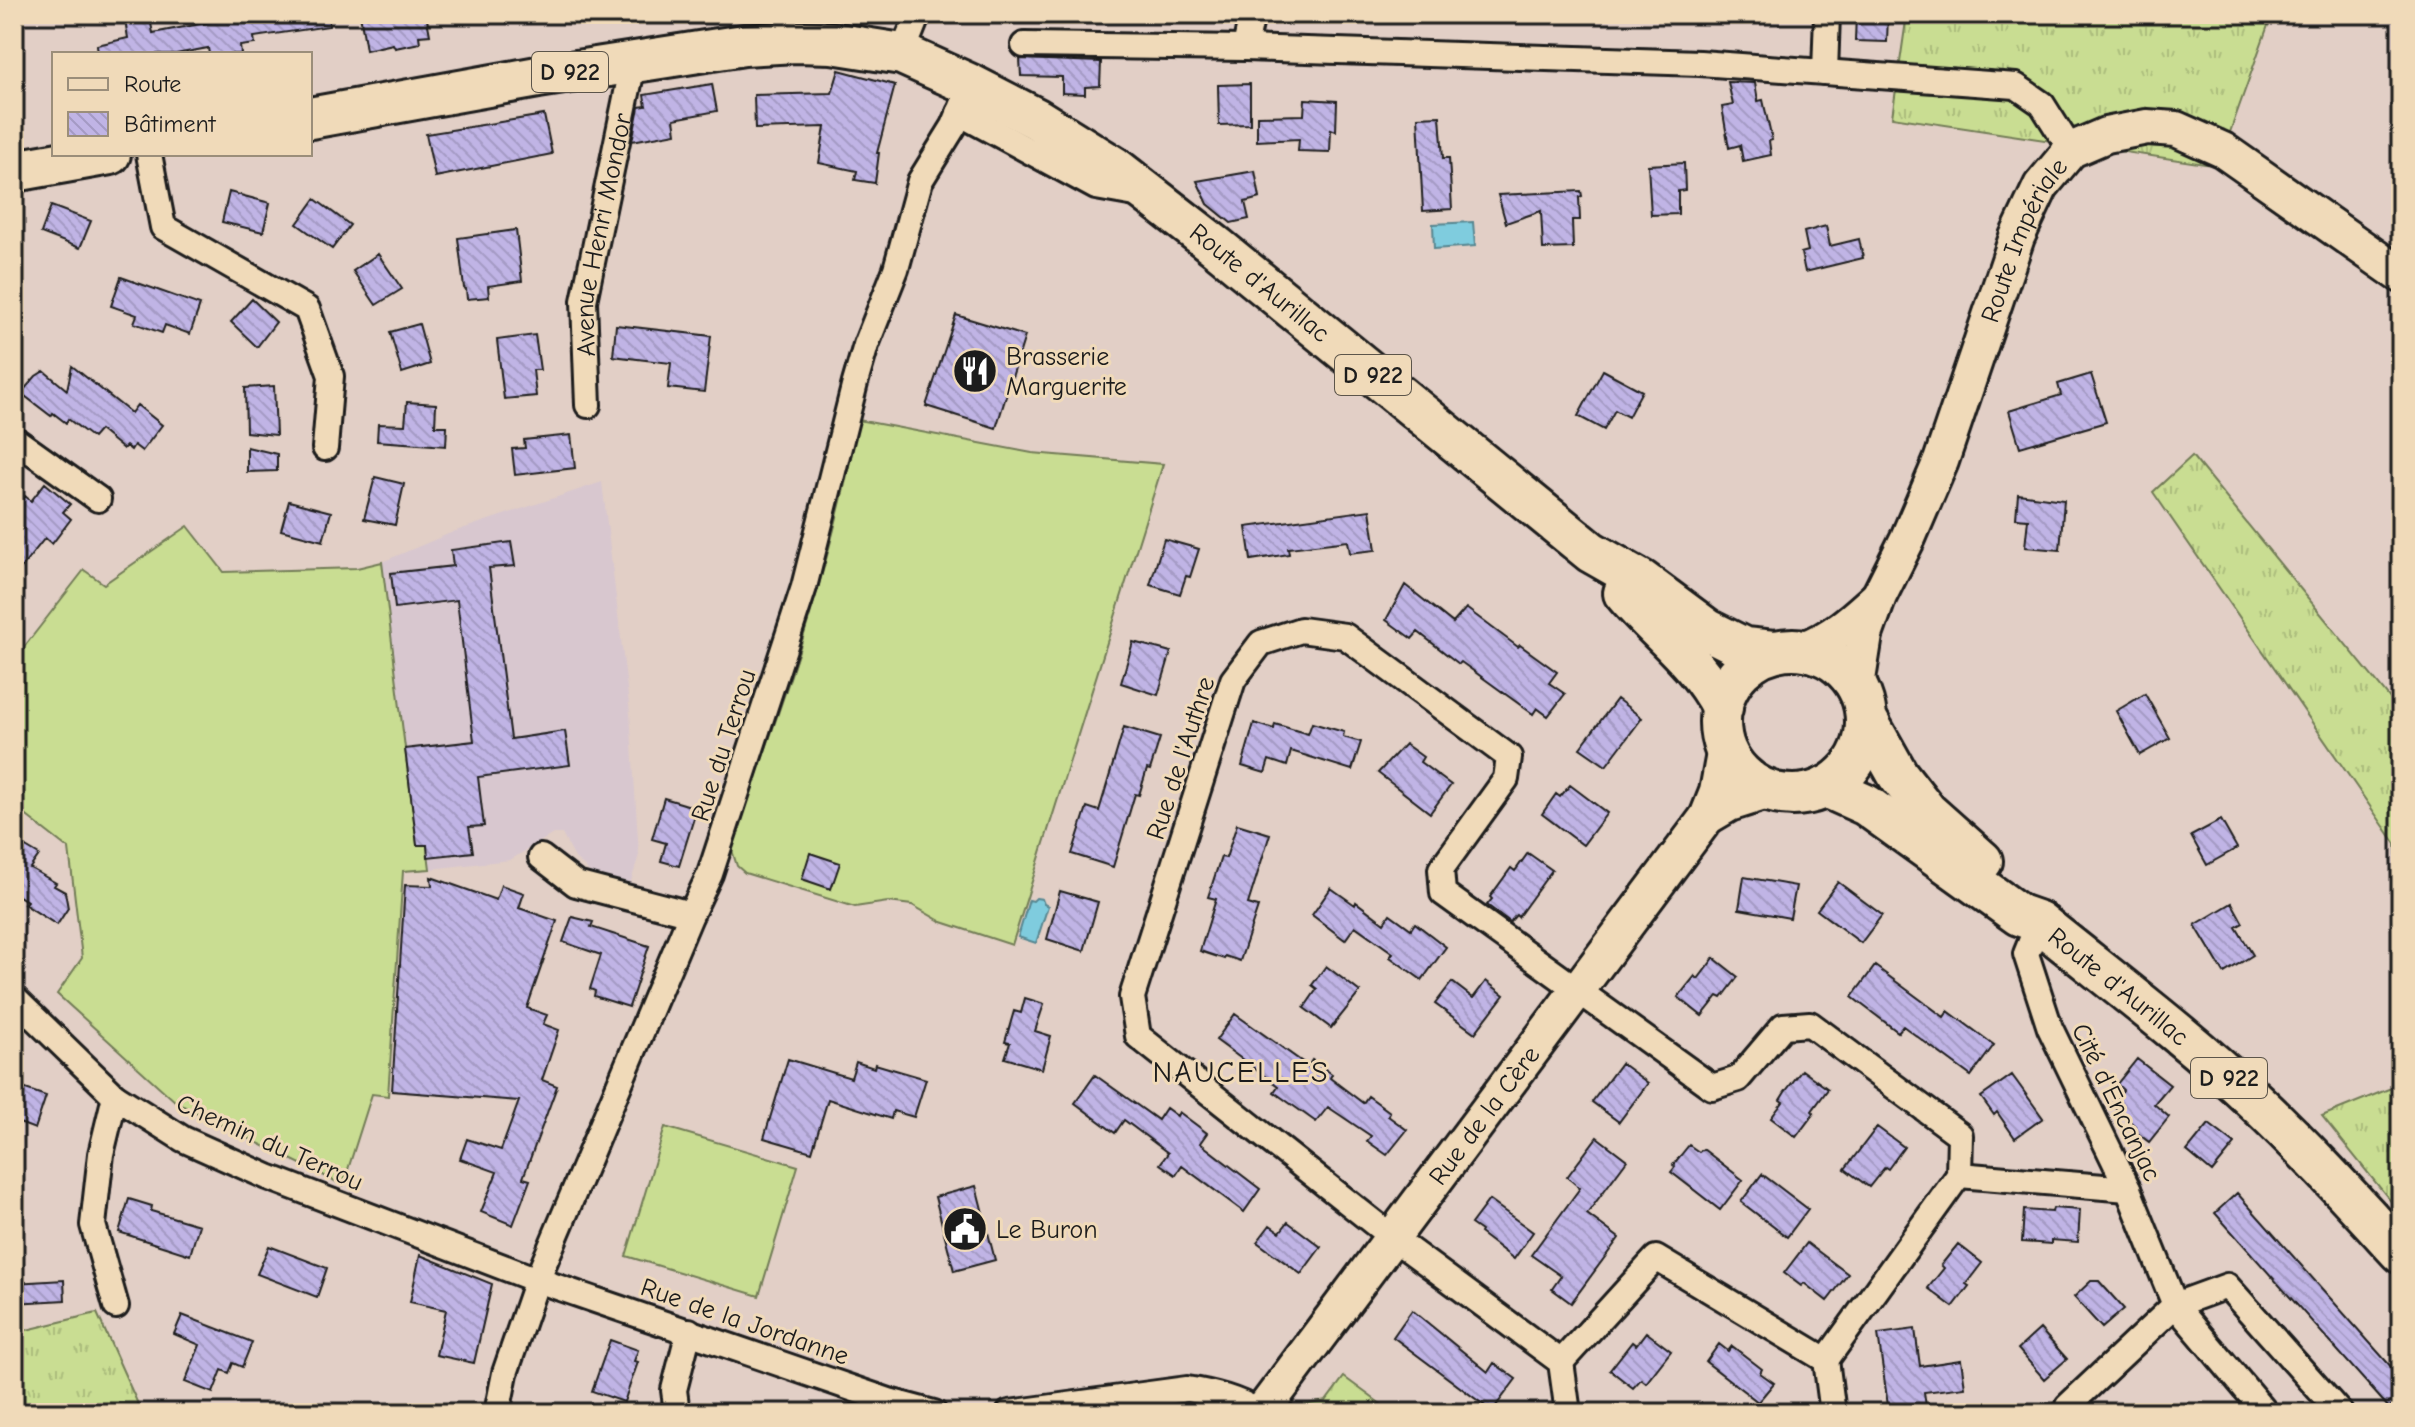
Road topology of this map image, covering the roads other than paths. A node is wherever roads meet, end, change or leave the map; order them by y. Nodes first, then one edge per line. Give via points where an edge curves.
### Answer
1 (918, 14) edge
2 (1252, 14) edge
3 (1827, 14) edge
4 (1024, 45) dead end
5 (1245, 48) junction
6 (902, 54) junction
7 (633, 64) junction
8 (1825, 72) junction
9 (965, 99) junction
10 (312, 118) edge
11 (2071, 150) junction
12 (99, 156) edge
13 (149, 156) edge
14 (14, 171) edge
15 (2401, 275) edge
16 (588, 405) dead end
17 (14, 439) edge
18 (325, 448) dead end
19 (98, 499) dead end
20 (1591, 552) junction
21 (1879, 596) junction
22 (1789, 650) junction
23 (1862, 702) junction
24 (1722, 708) junction
25 (1725, 748) junction
26 (1826, 787) junction
27 (1770, 791) junction
28 (1707, 817) junction
29 (541, 857) dead end
30 (691, 914) junction
31 (2039, 922) junction
32 (1578, 991) junction
33 (14, 998) edge
34 (115, 1096) junction
35 (1959, 1175) junction
36 (2128, 1189) junction
37 (1393, 1238) junction
38 (2401, 1253) edge
39 (537, 1280) junction
40 (2175, 1305) junction
41 (116, 1306) dead end
42 (689, 1331) junction
43 (1826, 1360) junction
44 (1561, 1362) junction
45 (497, 1413) edge
46 (677, 1413) edge
47 (934, 1413) edge
48 (1009, 1413) edge
49 (1261, 1413) edge
50 (1568, 1413) edge
51 (1833, 1413) edge
52 (2069, 1413) edge
53 (2266, 1413) edge
54 (2340, 1413) edge

1 - 6 street
2 - 5 street
3 - 8 street
4 - 5 street
5 - 8 street
6 - 7 main road, D 922 via 796,42
6 - 9 main road, Route d'Aurillac / D 922
7 - 10 main road, D 922
7 - 16 street, Avenue Henri Mondor via 584,301
8 - 11 street via 2016,86 2042,104
9 - 20 main road, Route d'Aurillac / D 922 via 1083,146 1155,198
9 - 30 street, Rue du Terrou via 920,181 896,269 855,383 804,587 710,874
11 - 15 street, Route Impériale via 2106,135 2147,127 2176,129 2223,150
11 - 21 street, Route Impériale via 2029,208 1941,461
12 - 14 main road
13 - 18 street via 163,227 307,309 331,376
17 - 19 street
20 - 22 main road, Route d'Aurillac / D 922 via 1744,648
20 - 24 main road, Route d'Aurillac / D 922 via 1683,653
21 - 22 street, Route Impériale via 1823,642
21 - 23 street, Route Impériale via 1865,635
22 - 23 main road via 1842,667
22 - 24 main road via 1749,664 1730,685
23 - 26 main road via 1865,736 1855,761
23 - 31 main road, Route d'Aurillac / D 922 via 1898,775 1927,812 2030,904
24 - 25 main road
25 - 27 main road via 1743,775
25 - 28 street, Rue de la Cère
26 - 27 main road via 1799,795
26 - 31 main road, Route d'Aurillac / D 922 via 1866,805 2019,915
27 - 28 street, Rue de la Cère
28 - 32 street, Rue de la Cère
29 - 30 street via 576,884
30 - 39 street, Rue du Terrou
31 - 36 street, Cité d'Encanjac via 2026,954 2050,1028
31 - 38 main road, Route d'Aurillac / D 922 via 2256,1102
32 - 35 street via 1712,1087 1738,1079 1783,1026 1810,1024 1960,1135
32 - 37 street, Rue de la Cère
32 - 37 street, Rue de l'Authre via 1443,893 1441,869 1506,779 1509,757 1345,636 1301,630 1261,643 1233,680 1132,997 1138,1036
33 - 34 street, Chemin du Terrou
34 - 39 street, Chemin du Terrou via 183,1139 268,1177
34 - 41 street via 101,1154 93,1225
35 - 36 street
35 - 43 street
36 - 40 street, Cité d'Encanjac
37 - 44 street
37 - 49 street, Rue de la Cère
39 - 42 street, Rue de la Jordanne
39 - 45 street, Rue du Terrou
40 - 52 street via 2068,1406
40 - 53 street, Cité d'Encanjac
40 - 54 street via 2227,1286
42 - 46 street via 674,1390
42 - 47 street, Rue de la Jordanne
43 - 44 street via 1656,1258
43 - 51 street
44 - 50 street
48 - 49 street via 1187,1389 1215,1393

